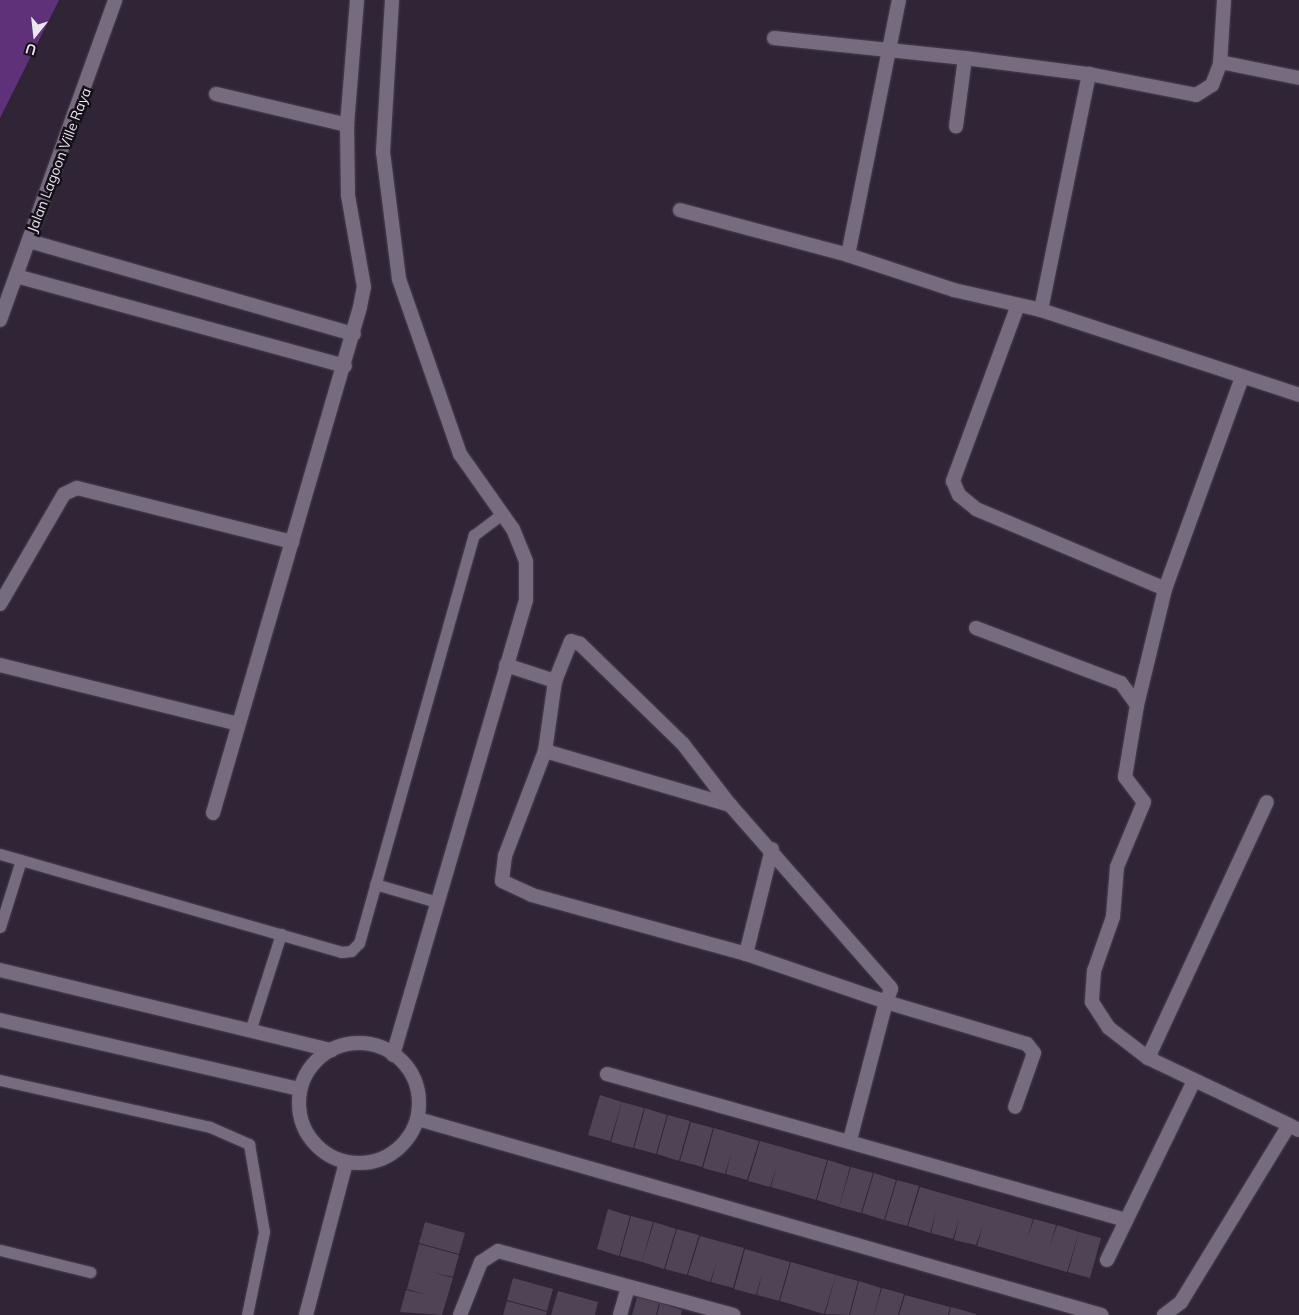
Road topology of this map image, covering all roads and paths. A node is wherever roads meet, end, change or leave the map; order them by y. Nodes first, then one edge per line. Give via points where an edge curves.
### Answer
1 (116, 0) edge
2 (357, 0) edge
3 (392, 0) edge
4 (899, 0) edge
5 (1224, 0) edge
6 (774, 38) dead end
7 (887, 52) junction
8 (965, 58) junction
9 (1220, 62) junction
10 (1089, 74) junction
11 (1299, 78) edge
12 (216, 94) dead end
13 (346, 125) junction
14 (956, 126) dead end
15 (680, 210) dead end
16 (29, 241) junction
17 (848, 255) junction
18 (16, 276) junction
19 (1018, 305) junction
20 (1041, 310) junction
21 (0, 320) edge
22 (354, 334) junction
23 (345, 366) junction
24 (1242, 378) junction
25 (1299, 394) edge
26 (502, 514) junction
27 (292, 542) junction
28 (1165, 589) junction
29 (0, 604) edge
30 (976, 628) dead end
31 (0, 665) edge
32 (506, 665) junction
33 (555, 681) junction
34 (1137, 705) junction
35 (238, 724) junction
36 (545, 751) junction
37 (1267, 802) dead end
38 (730, 805) junction
39 (213, 813) dead end
40 (772, 849) junction
41 (0, 854) edge
42 (21, 860) junction
43 (374, 884) junction
44 (437, 902) junction
45 (0, 927) edge
46 (281, 934) junction
47 (746, 954) junction
48 (0, 970) edge
49 (886, 1002) junction
50 (0, 1020) edge
51 (250, 1031) junction
52 (331, 1050) junction
53 (393, 1055) junction
54 (1148, 1058) junction
55 (607, 1074) dead end
56 (0, 1080) edge
57 (1193, 1083) junction
58 (300, 1089) junction
59 (1015, 1107) dead end
60 (418, 1119) junction
61 (1294, 1128) edge
62 (850, 1140) junction
63 (346, 1162) junction
64 (1126, 1220) junction
65 (0, 1250) edge
66 (1107, 1260) dead end
67 (90, 1272) dead end
68 (628, 1287) junction
69 (247, 1315) edge
70 (306, 1315) edge
71 (460, 1315) edge
72 (620, 1315) edge
73 (733, 1315) edge
74 (1101, 1315) edge
75 (1164, 1315) edge

1 - 16 street, Jalan Lagoon Ville Raya
2 - 13 street
3 - 26 street via 383,152 399,279 460,454
4 - 7 street
5 - 9 street
6 - 7 street
7 - 8 street
7 - 17 street
8 - 10 street
8 - 14 street
9 - 10 street via 1212,85 1196,95
9 - 11 street
10 - 20 street
12 - 13 street
13 - 22 street via 348,194 364,287
15 - 17 street
16 - 18 street, Jalan Lagoon Ville Raya
16 - 22 street
17 - 19 street via 954,290
18 - 21 street, Jalan Lagoon Ville Raya
18 - 23 street
19 - 20 street
19 - 28 street via 953,481 959,495 976,509
20 - 24 street
22 - 23 street
23 - 27 street
24 - 25 street
24 - 28 street
26 - 32 street via 526,562 526,600
26 - 43 lane via 474,535
27 - 29 street via 77,488 64,494
27 - 35 street
28 - 34 street
30 - 34 street via 1121,684
31 - 35 street
32 - 33 street
32 - 44 street
33 - 36 street
33 - 38 street via 564,648 570,641 580,644 683,744
34 - 54 street via 1125,777 1144,802 1117,867 1113,918 1094,971 1092,1002 1109,1028
35 - 39 street
36 - 38 street
36 - 47 street via 505,856 502,882 532,894
37 - 54 street
38 - 40 street
40 - 47 street
40 - 49 street via 890,988
41 - 42 lane
42 - 45 lane
42 - 46 lane
43 - 44 lane
43 - 46 lane via 359,943 351,951
44 - 53 street
46 - 51 lane
47 - 49 street
48 - 51 street
49 - 59 street via 1028,1044 1034,1053
49 - 62 street
50 - 58 street
51 - 52 street
52 - 53 street via 368,1044
52 - 58 street via 317,1060
53 - 60 street via 412,1076 418,1094
54 - 57 street
55 - 62 street
56 - 69 lane via 210,1127 248,1144 264,1232
57 - 61 street
57 - 64 street
58 - 63 street via 299,1108 308,1134 328,1155
60 - 63 street via 400,1146 385,1157
60 - 74 street
61 - 75 street via 1181,1302
62 - 64 street
63 - 70 street
64 - 66 street
65 - 67 lane
68 - 71 street via 498,1251 481,1262
68 - 72 street
68 - 73 street

